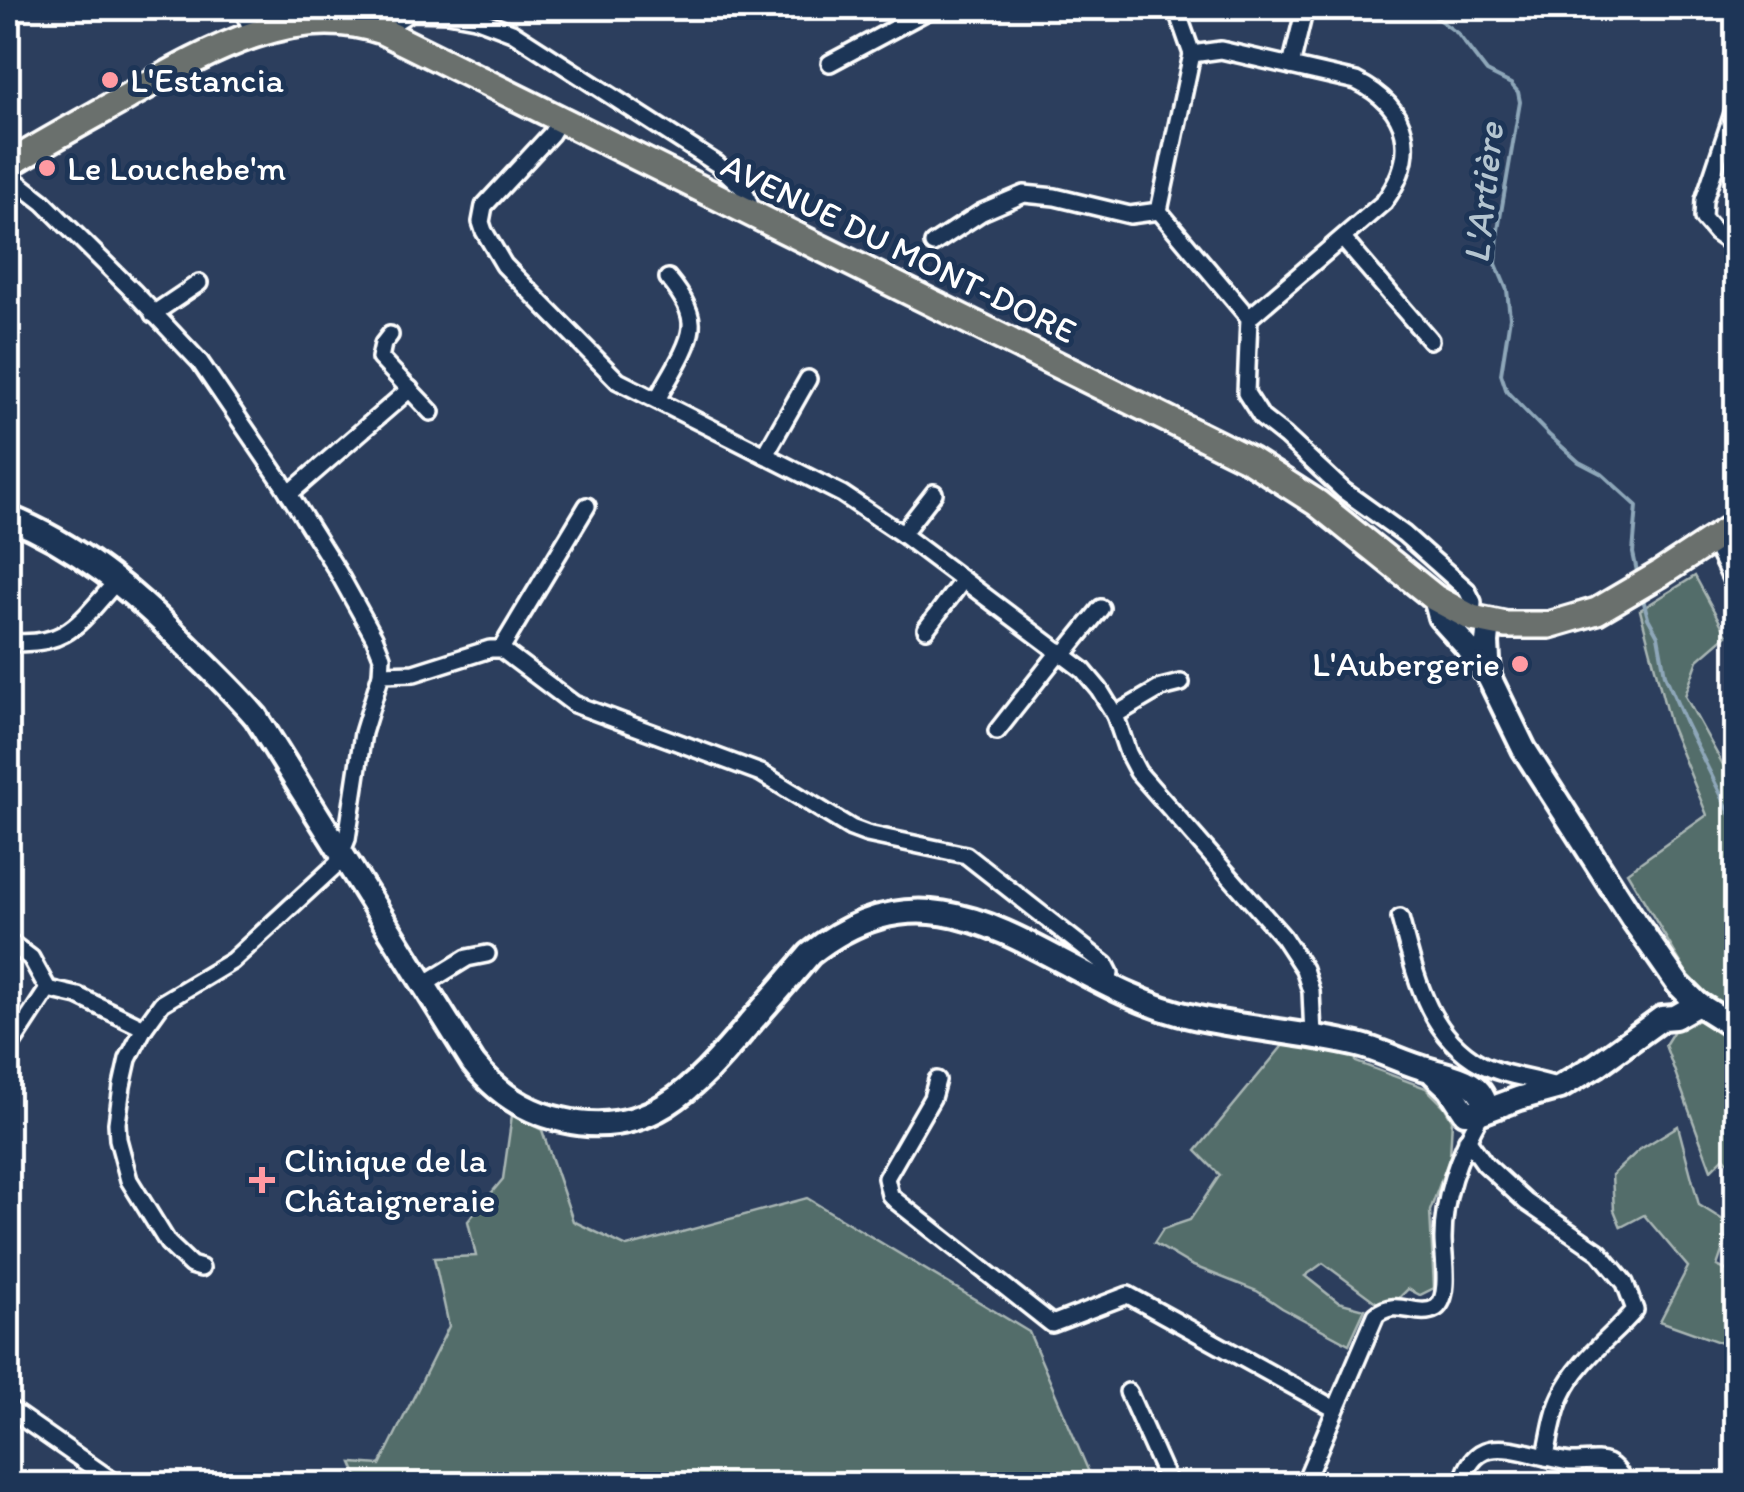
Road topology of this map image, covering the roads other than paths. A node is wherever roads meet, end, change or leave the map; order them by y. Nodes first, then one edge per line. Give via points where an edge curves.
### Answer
1 (236, 8) edge
2 (934, 8) edge
3 (1180, 8) edge
4 (1306, 8) edge
5 (357, 14) edge
6 (252, 30) junction
7 (382, 31) junction
8 (1192, 54) junction
9 (830, 63) dead end
10 (1292, 66) junction
11 (1736, 104) edge
12 (560, 119) junction
13 (8, 164) edge
14 (8, 175) edge
15 (1158, 211) junction
16 (753, 214) junction
17 (1343, 239) junction
18 (933, 244) dead end
19 (1736, 247) edge
20 (668, 278) dead end
21 (199, 283) dead end
22 (154, 314) junction
23 (1250, 318) junction
24 (390, 335) dead end
25 (1430, 340) dead end
26 (808, 379) dead end
27 (410, 390) junction
28 (657, 400) junction
29 (431, 412) dead end
30 (765, 455) junction
31 (934, 493) dead end
32 (289, 494) junction
33 (587, 506) dead end
34 (8, 518) edge
35 (1736, 524) edge
36 (902, 534) junction
37 (1712, 542) junction
38 (963, 580) junction
39 (117, 581) junction
40 (1736, 589) edge
41 (1435, 598) junction
42 (1102, 608) dead end
43 (1489, 622) junction
44 (926, 628) dead end
45 (8, 642) edge
46 (501, 649) junction
47 (1062, 653) junction
48 (1482, 660) junction
49 (380, 674) junction
50 (1181, 683) dead end
51 (1115, 714) junction
52 (997, 732) dead end
53 (342, 855) junction
54 (1400, 918) dead end
55 (8, 944) edge
56 (486, 954) dead end
57 (1678, 984) junction
58 (423, 985) junction
59 (1108, 985) junction
60 (48, 988) junction
61 (1698, 1004) junction
62 (1662, 1018) junction
63 (144, 1028) junction
64 (1736, 1028) edge
65 (1313, 1036) junction
66 (8, 1050) edge
67 (936, 1080) dead end
68 (1560, 1087) junction
69 (1474, 1105) junction
70 (1467, 1140) junction
71 (200, 1268) dead end
72 (1128, 1392) dead end
73 (8, 1408) edge
74 (1334, 1409) junction
75 (1546, 1457) junction
76 (116, 1484) edge
77 (1169, 1484) edge
78 (1304, 1484) edge
79 (1462, 1484) edge
80 (1626, 1484) edge

1 - 6 street
2 - 9 street
3 - 8 street
4 - 10 street
5 - 6 main road, AVENUE DU MONT-DORE
5 - 7 main road, AVENUE DU MONT-DORE
6 - 13 main road, AVENUE DU MONT-DORE
7 - 12 main road, AVENUE DU MONT-DORE
7 - 16 street via 410,12 475,18 512,32 717,164 744,189
8 - 10 street via 1222,50
8 - 15 street
10 - 17 street via 1374,90 1405,140 1396,186
11 - 19 street via 1703,218
12 - 16 main road, AVENUE DU MONT-DORE
12 - 28 street via 484,206 484,232 504,265 600,366
14 - 22 street
15 - 18 street via 1130,215 1024,194
15 - 23 street
16 - 41 main road, AVENUE DU MONT-DORE via 1250,460 1317,503
17 - 23 street
17 - 25 street
20 - 28 street via 692,327
21 - 22 street
22 - 32 street via 200,362
23 - 43 street via 1246,393 1262,418 1467,590
24 - 27 street via 380,358
26 - 30 street
27 - 29 street
27 - 32 street
28 - 30 street
30 - 36 street
31 - 36 street
32 - 49 street via 374,637
33 - 46 street
34 - 39 street
35 - 37 main road, AVENUE DU MONT-DORE
36 - 38 street
37 - 40 street
37 - 43 main road, AVENUE DU MONT-DORE via 1574,620
38 - 44 street
38 - 47 street
39 - 45 street via 80,624 56,639
39 - 53 street via 256,717
41 - 43 main road, AVENUE DU MONT-DORE
41 - 48 street via 1440,617
42 - 47 street
43 - 48 street
43 - 48 street via 1498,651
46 - 49 street via 414,673
46 - 59 street via 574,704 761,773 850,828 966,854 1106,964
47 - 51 street via 1084,670
47 - 52 street
48 - 57 street via 1524,750
49 - 53 street
50 - 51 street
51 - 65 street via 1138,772 1304,969
53 - 58 street
53 - 63 street via 248,948 162,1003
54 - 68 street via 1425,1003 1452,1042 1495,1070
55 - 60 street via 31,958
56 - 58 street
57 - 61 street
57 - 62 street
58 - 59 street via 496,1088 540,1114 588,1124 668,1105 706,1073 810,954 846,929 887,914 963,916
59 - 65 street via 1183,1015
60 - 63 street
60 - 66 street
61 - 62 street
61 - 64 street
62 - 68 street
63 - 71 street via 122,1086 122,1158 168,1243
65 - 69 street via 1431,1071
67 - 74 street via 890,1168 887,1186 896,1201 1052,1324 1128,1295
68 - 69 street via 1520,1098 1495,1091
69 - 70 street
70 - 74 street via 1444,1212 1442,1300 1433,1309 1388,1307 1376,1315
70 - 75 street via 1526,1202 1600,1252 1636,1310 1569,1382
72 - 77 street
73 - 76 street
74 - 78 street
75 - 79 street via 1487,1449 1466,1468
75 - 80 street via 1598,1459

